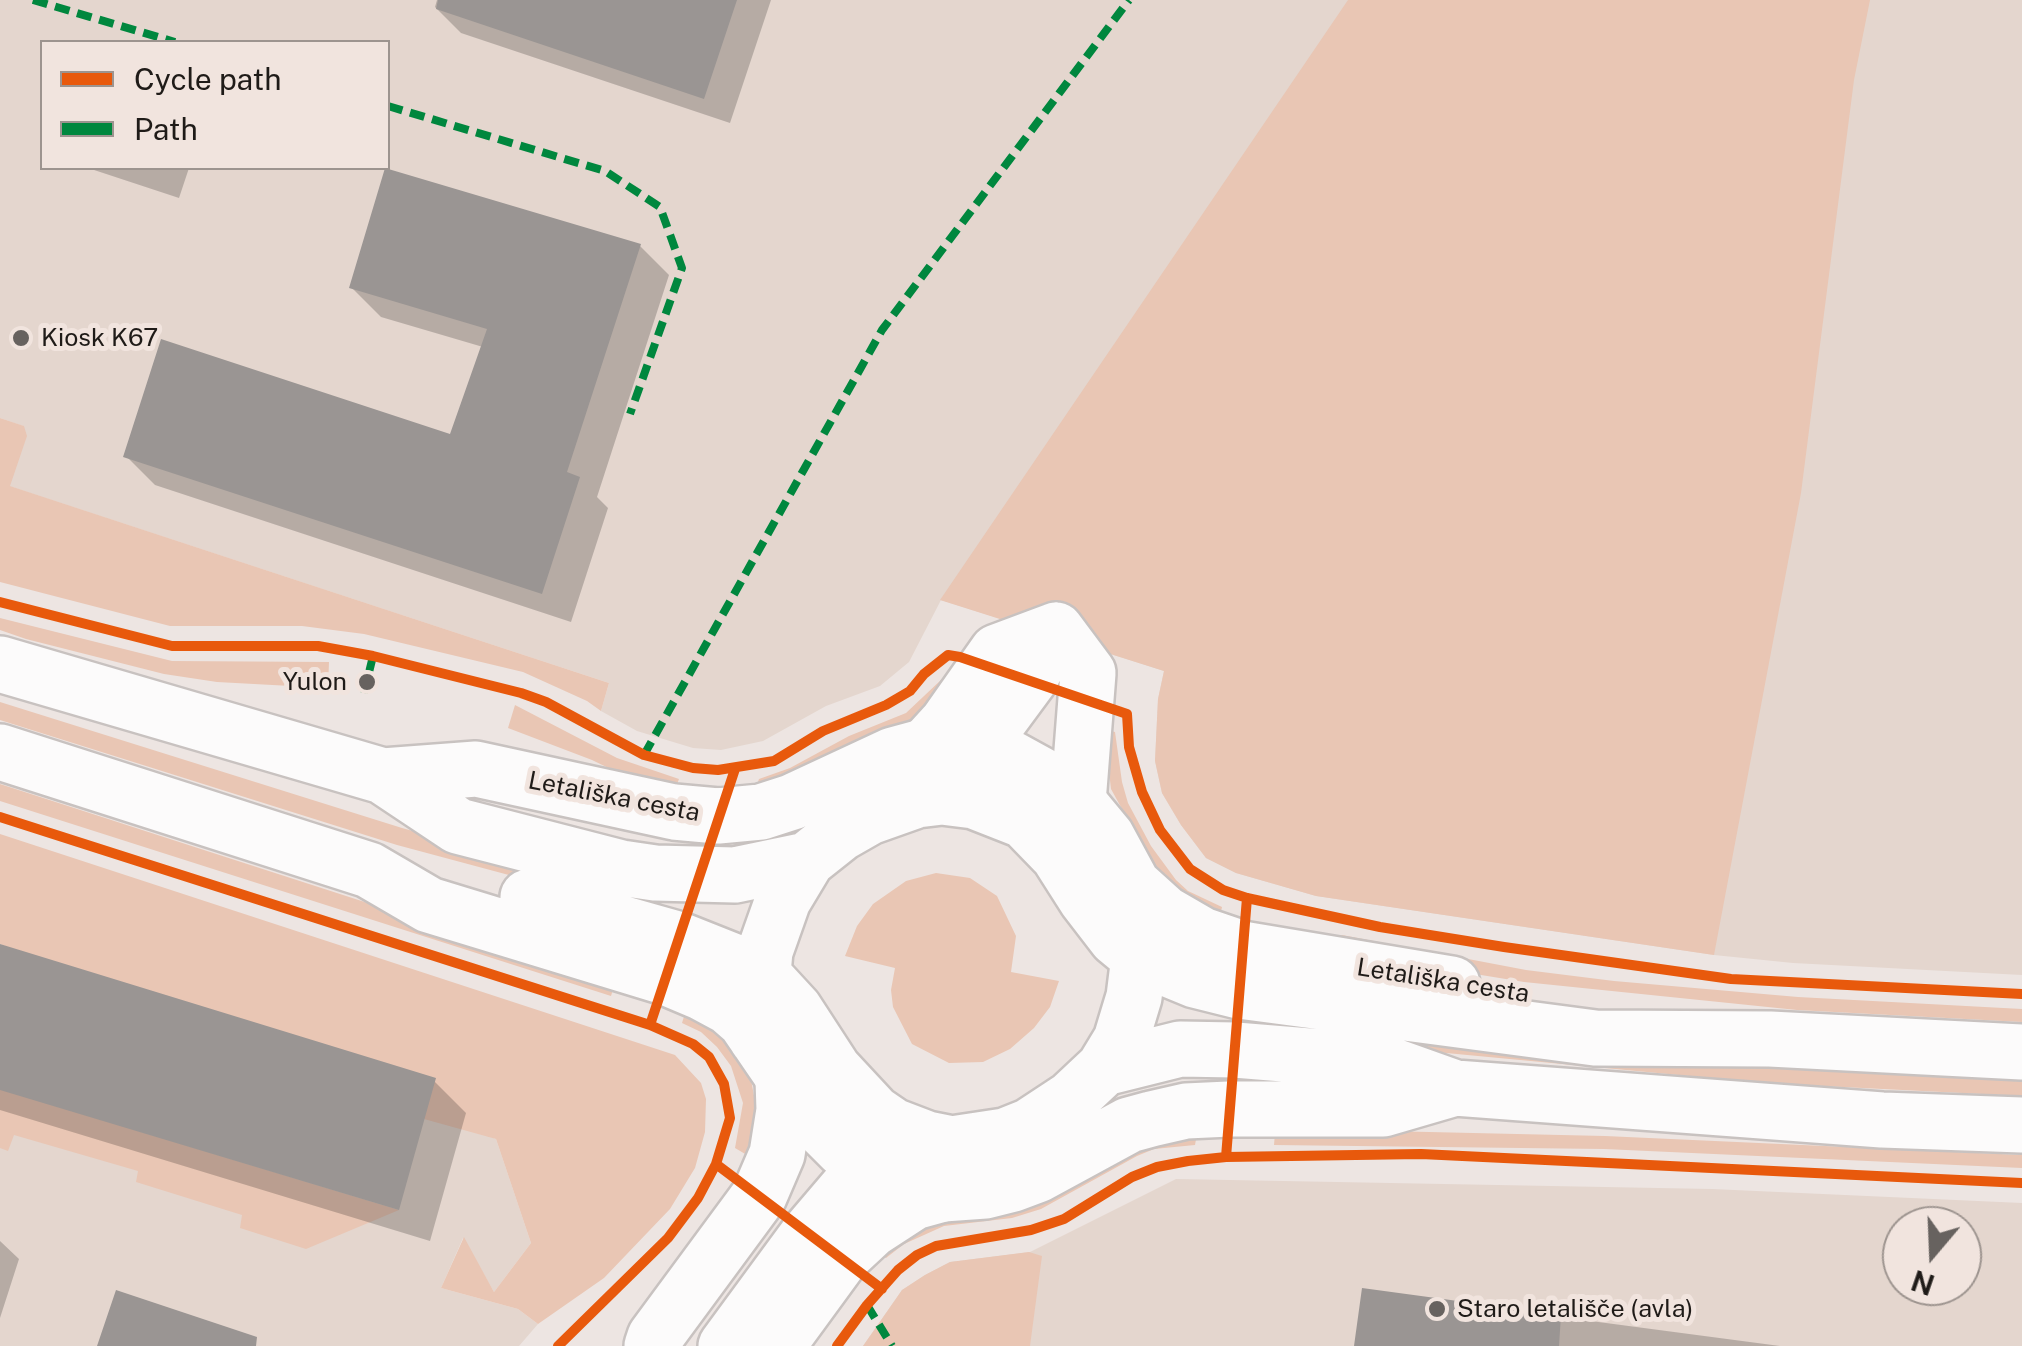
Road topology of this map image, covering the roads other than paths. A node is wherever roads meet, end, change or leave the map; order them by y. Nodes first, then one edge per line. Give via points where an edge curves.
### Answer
1 (0, 664) edge
2 (952, 748) junction
3 (0, 752) edge
4 (383, 776) junction
5 (942, 797) junction
6 (1078, 802) junction
7 (808, 860) junction
8 (370, 870) junction
9 (1133, 885) junction
10 (1139, 957) junction
11 (760, 972) junction
12 (1770, 1039) junction
13 (2022, 1052) edge
14 (770, 1059) junction
15 (1104, 1068) junction
16 (1455, 1088) junction
17 (2022, 1126) edge
18 (926, 1140) junction
19 (871, 1168) junction
20 (943, 1194) junction
21 (652, 1346) edge
22 (726, 1346) edge
23 (777, 1346) edge

1 - 4 main road, Letališka cesta
2 - 4 main road, Letališka cesta via 893,755 792,802 718,816 476,768
2 - 5 main road
2 - 6 main road, Letališka cesta via 1012,759
2 - 6 main road via 1028,680 1056,630 1088,673
3 - 8 main road, Letališka cesta
4 - 7 main road, Letališka cesta via 458,826 620,868 736,876
5 - 7 main road, Letališka cesta via 869,817
5 - 10 main road, Letališka cesta via 974,801 1025,822
6 - 9 main road, Letališka cesta
7 - 11 main road, Letališka cesta via 783,900
8 - 11 main road, Letališka cesta via 442,872 677,939
8 - 14 main road, Letališka cesta via 430,905 703,993 729,1007
9 - 10 main road, Letališka cesta
9 - 12 main road, Letališka cesta via 1164,913 1243,949
10 - 12 main road, Letališka cesta via 1239,991 1446,1019 1596,1038
10 - 15 main road, Letališka cesta via 1121,1040
11 - 14 main road, Letališka cesta
11 - 18 main road, Letališka cesta via 851,1090 893,1126
12 - 13 main road, Letališka cesta
14 - 19 main road, Letališka cesta via 826,1133
14 - 21 main road via 784,1110 759,1196
15 - 16 main road, Letališka cesta via 1180,1050 1235,1050 1382,1062
15 - 18 main road, Letališka cesta via 1049,1115 1018,1131 964,1143
16 - 17 main road, Letališka cesta
16 - 20 main road, Letališka cesta via 1383,1109 1229,1108 1150,1118 1013,1184
18 - 19 main road
19 - 20 main road, Letališka cesta
19 - 22 main road via 809,1233
20 - 23 main road via 914,1202 871,1230

